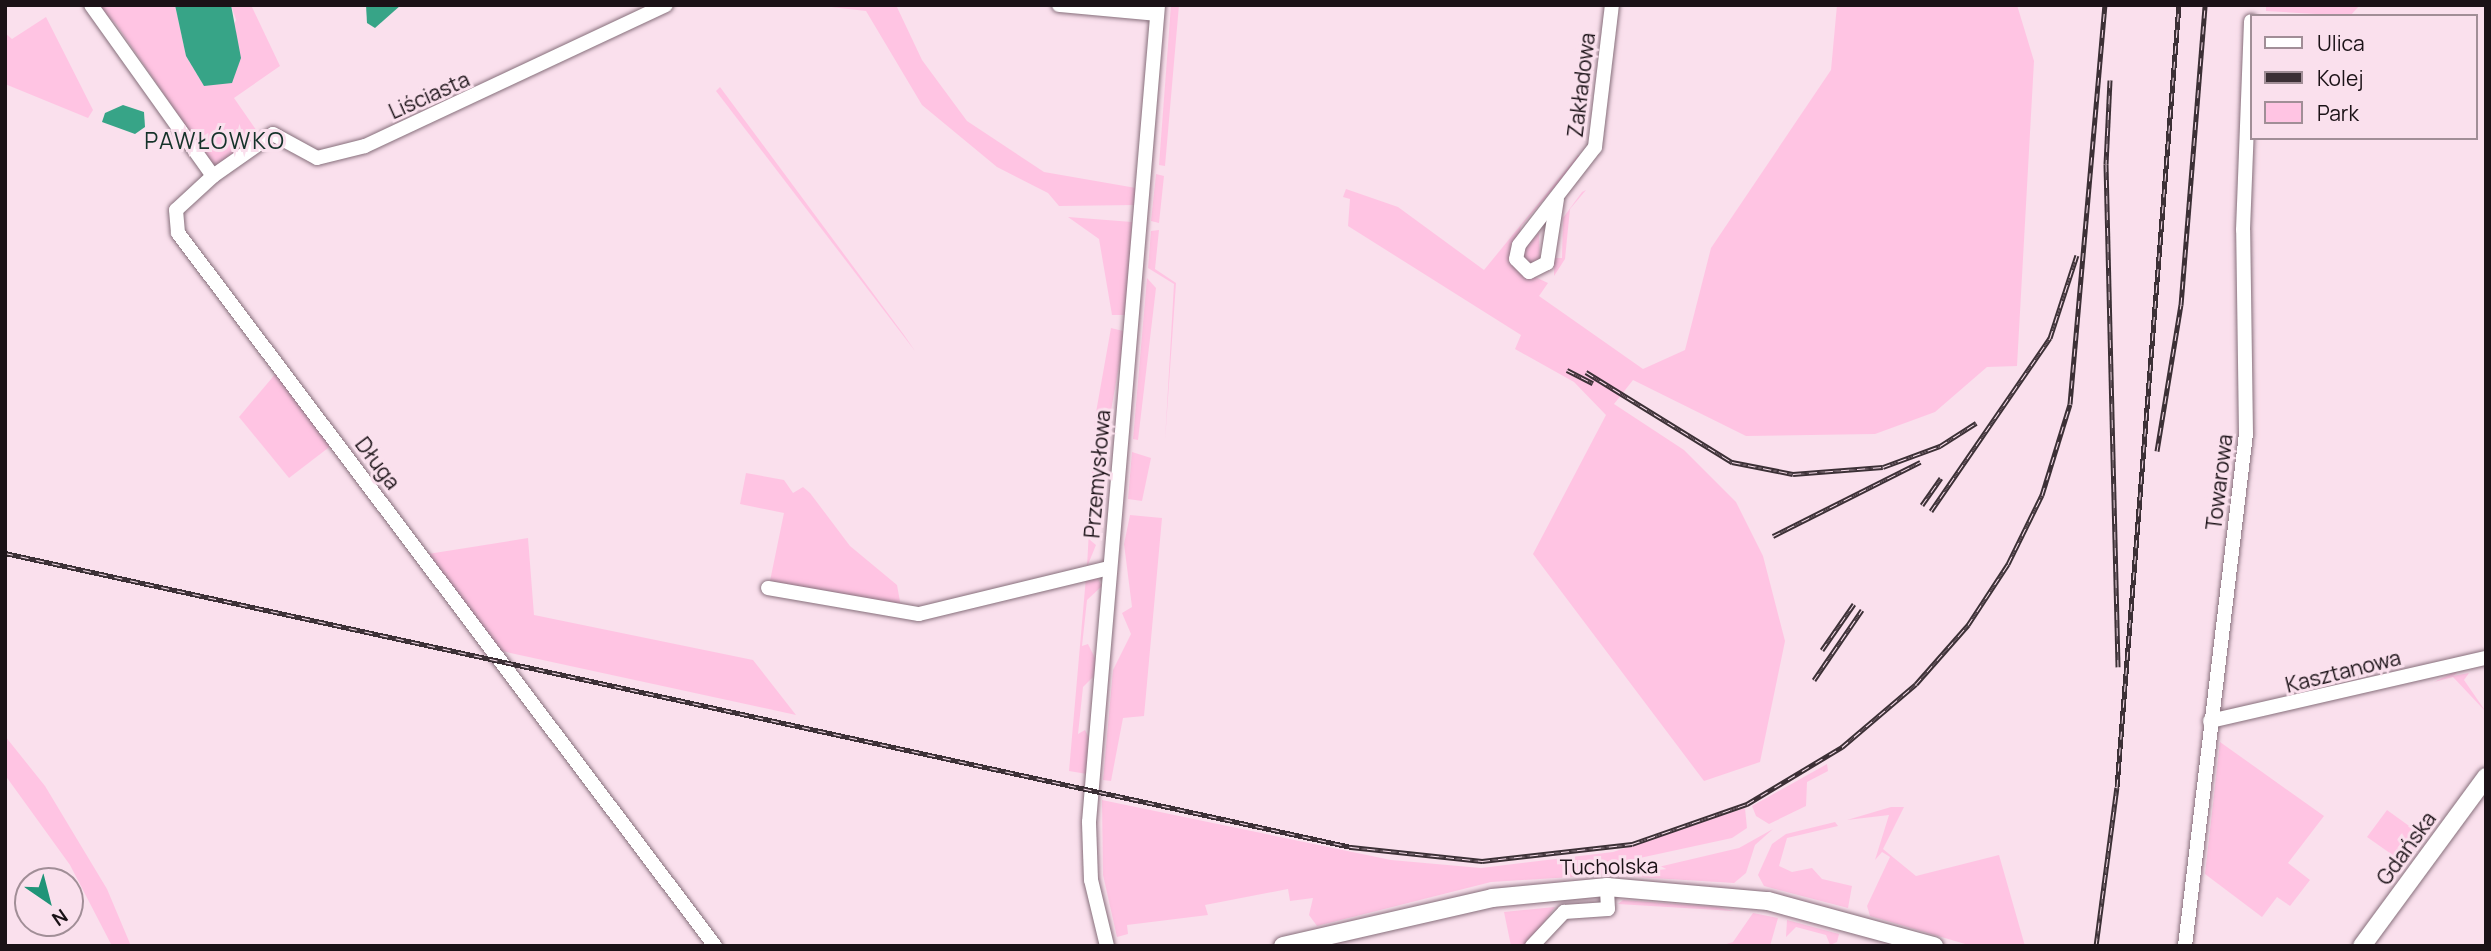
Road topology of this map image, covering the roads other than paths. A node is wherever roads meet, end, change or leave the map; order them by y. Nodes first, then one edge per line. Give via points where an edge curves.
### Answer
1 (91, 5) edge
2 (666, 5) edge
3 (1059, 5) edge
4 (1612, 5) edge
5 (1158, 10) edge
6 (2250, 48) edge
7 (213, 176) junction
8 (1558, 199) junction
9 (1110, 568) junction
10 (768, 588) dead end
11 (2486, 658) edge
12 (2210, 721) junction
13 (2486, 777) edge
14 (1607, 887) junction
15 (715, 946) edge
16 (1107, 946) edge
17 (1283, 946) edge
18 (1532, 946) edge
19 (1934, 946) edge
20 (2186, 946) edge
21 (2362, 946) edge

1 - 7 street
2 - 7 street, Liściasta via 365,146 317,158 273,134
3 - 5 street
4 - 8 street, Zakładowa via 1596,145
5 - 9 street, Przemysłowa
6 - 12 street, Towarowa via 2243,230 2246,434
7 - 15 street, Długa via 176,210 178,233
8 - 8 street, Zakładowa via 1517,250 1519,264 1530,272 1547,263
9 - 10 street via 913,614
9 - 16 street, Przemysłowa via 1088,822 1091,880
11 - 12 street, Kasztanowa
12 - 20 street, Towarowa
13 - 21 main road, Gdańska
14 - 17 main road, Tucholska via 1492,898
14 - 18 street via 1608,909 1564,912
14 - 19 main road, Tucholska via 1748,898

